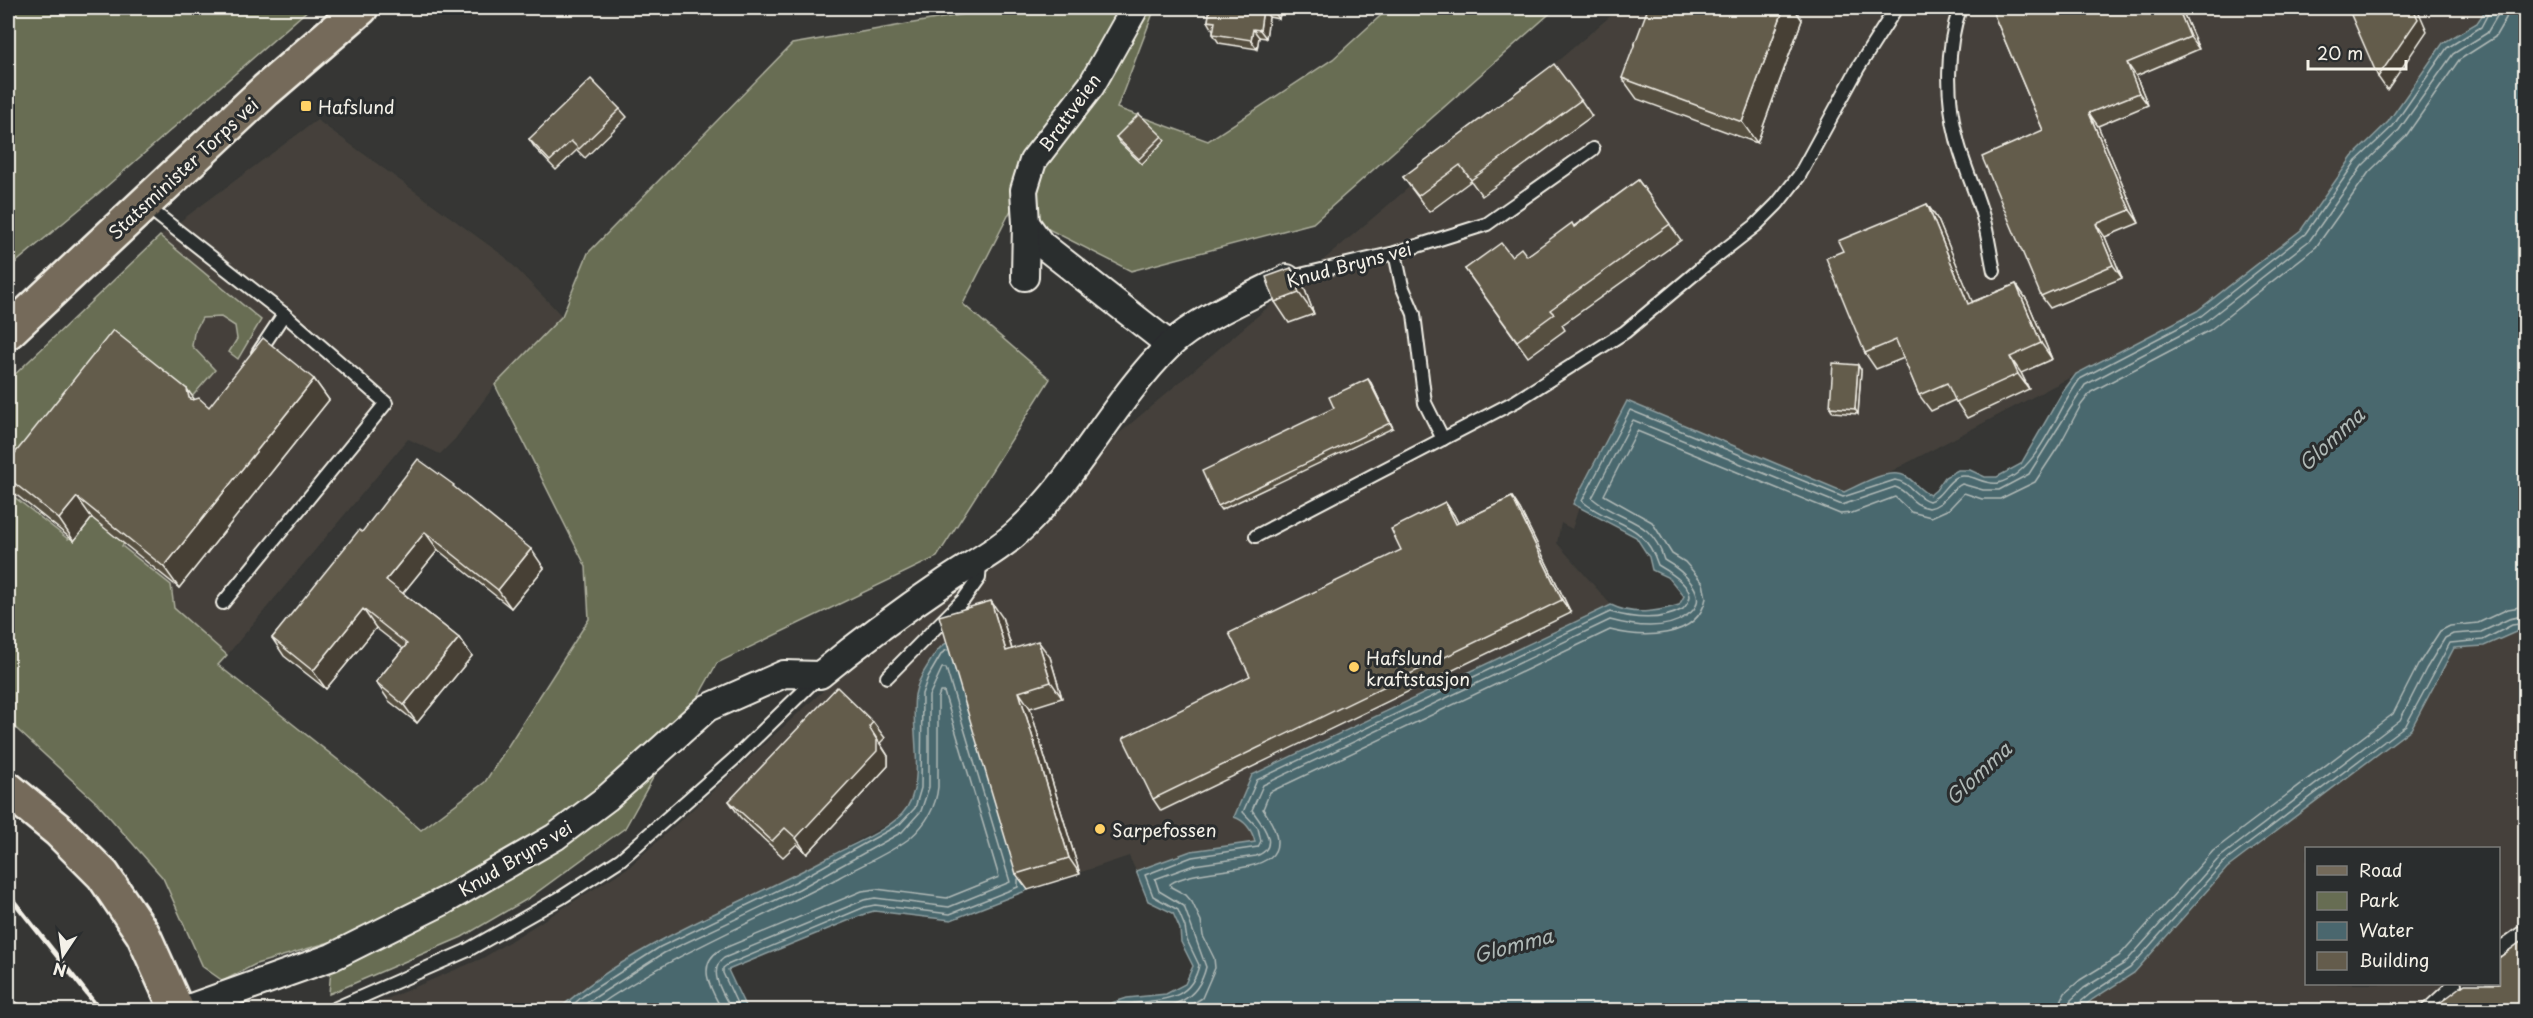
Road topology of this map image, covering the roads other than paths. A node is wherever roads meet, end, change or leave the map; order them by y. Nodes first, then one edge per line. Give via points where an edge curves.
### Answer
1 (361, 8) edge
2 (1135, 8) edge
3 (1896, 8) edge
4 (1960, 8) edge
5 (1593, 149) dead end
6 (145, 205) junction
7 (1026, 224) junction
8 (1395, 253) junction
9 (1994, 271) dead end
10 (1025, 277) dead end
11 (1287, 278) joint
12 (284, 314) junction
13 (8, 332) edge
14 (1170, 345) junction
15 (248, 366) edge
16 (1443, 439) junction
17 (1256, 536) dead end
18 (980, 561) junction
19 (223, 603) dead end
20 (820, 675) junction
21 (887, 677) dead end
22 (8, 789) edge
23 (2526, 930) edge
24 (2500, 949) edge
25 (2454, 985) edge
26 (8, 1008) edge
27 (334, 1009) dead end
28 (16, 1011) edge
29 (177, 1011) edge
30 (183, 1011) edge
31 (2427, 1011) edge

1 - 6 main road, Statsminister Torps vei via 266,90
2 - 7 street, Brattveien via 1091,86 1033,161 1024,190
3 - 16 lane via 1799,176 1755,226 1625,332 1516,401
4 - 9 lane via 1953,26 1951,102 1957,139 1983,216
5 - 8 lane, Knud Bryns vei via 1487,224
6 - 12 lane
6 - 13 main road, Statsminister Torps vei
7 - 10 street, Brattveien
7 - 14 street via 1041,244
8 - 11 lane, Knud Bryns vei
8 - 16 lane via 1402,286 1414,314 1425,403
11 - 14 street, Knud Bryns vei via 1213,316
12 - 15 lane
12 - 19 lane via 386,403
14 - 18 street, Knud Bryns vei via 1046,503
16 - 17 lane
18 - 20 street, Knud Bryns vei via 947,580
18 - 21 lane via 979,578 964,599
20 - 27 lane via 734,759 621,859 466,951
20 - 30 street, Knud Bryns vei via 784,674 706,708 607,798 555,837 444,901 332,957
22 - 29 main road via 103,874 142,934
23 - 24 lane
25 - 31 lane
26 - 28 lane

